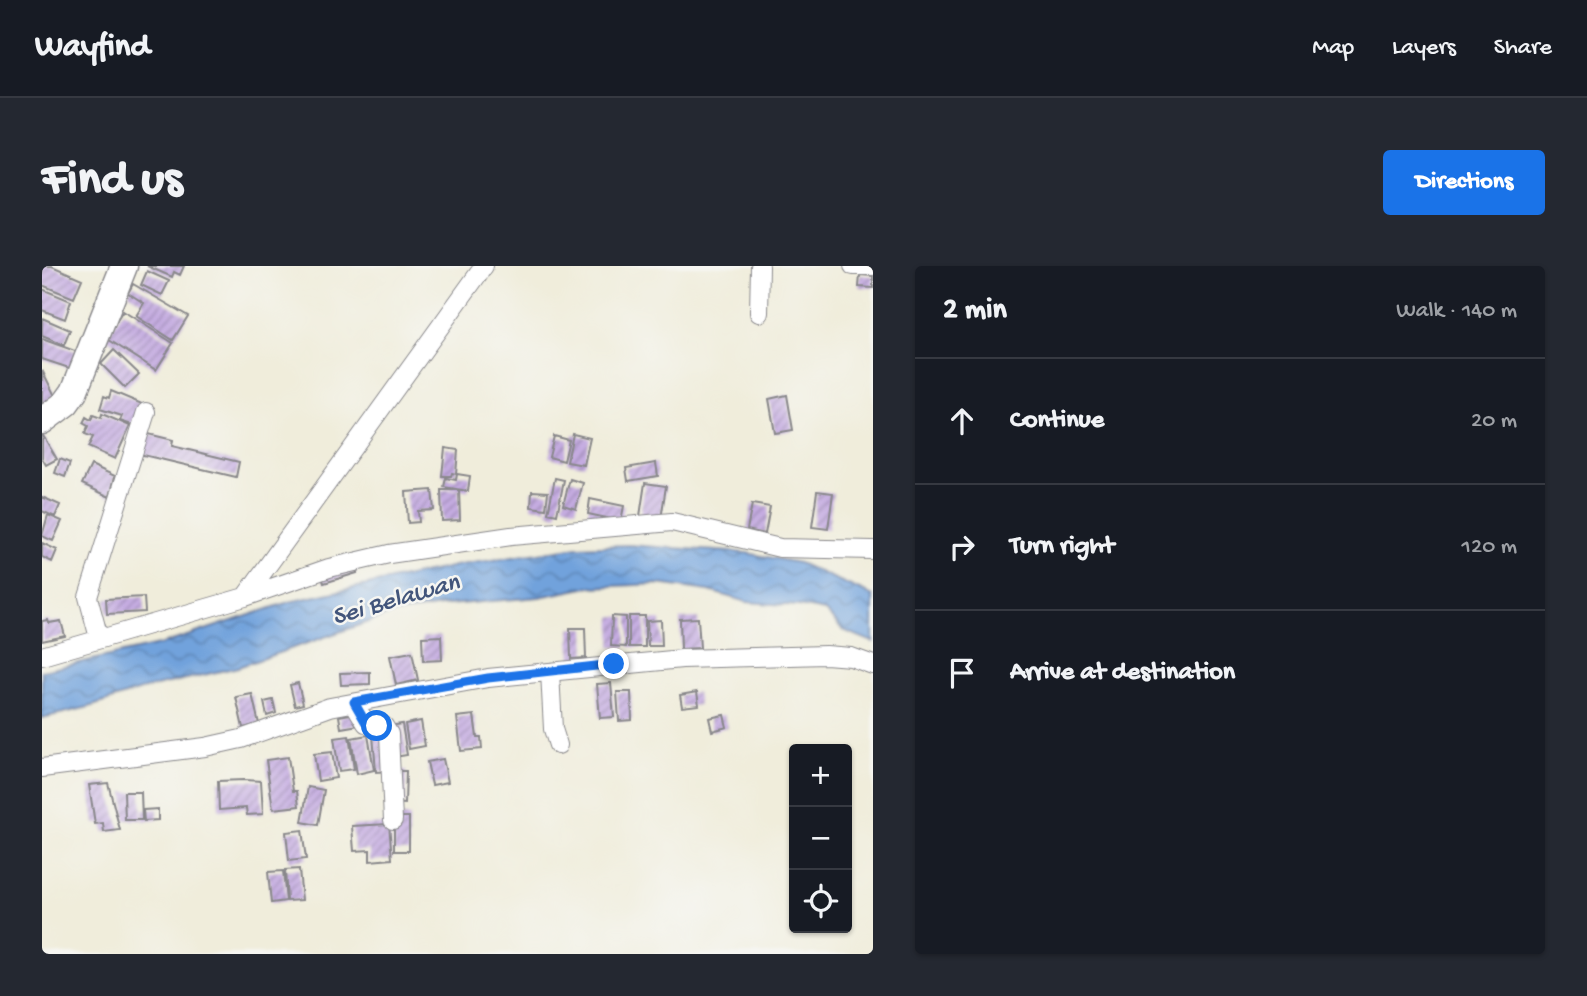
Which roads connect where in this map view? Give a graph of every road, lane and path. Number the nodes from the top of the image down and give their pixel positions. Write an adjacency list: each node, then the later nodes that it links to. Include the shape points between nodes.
1 (124, 266): 8 (main road, via 74,392)
2 (484, 266): 10 (street)
3 (760, 266): 6 (street)
4 (853, 266): 5 (street)
5 (873, 267)
6 (759, 313)
7 (146, 412): 11 (street, via 88,597)
8 (42, 421)
9 (873, 550): 10 (street, via 780,548 671,522 620,524 389,554 329,568)
10 (245, 597): 11 (street)
11 (99, 638): 12 (street)
12 (42, 656)
13 (873, 665): 14 (street, via 851,657 826,656 682,659)
14 (550, 672): 15 (street); 16 (street)
15 (354, 702): 17 (street, via 205,747); 18 (street, via 366,723 384,726 389,734)
16 (558, 745)
17 (42, 768)
18 (393, 820)

